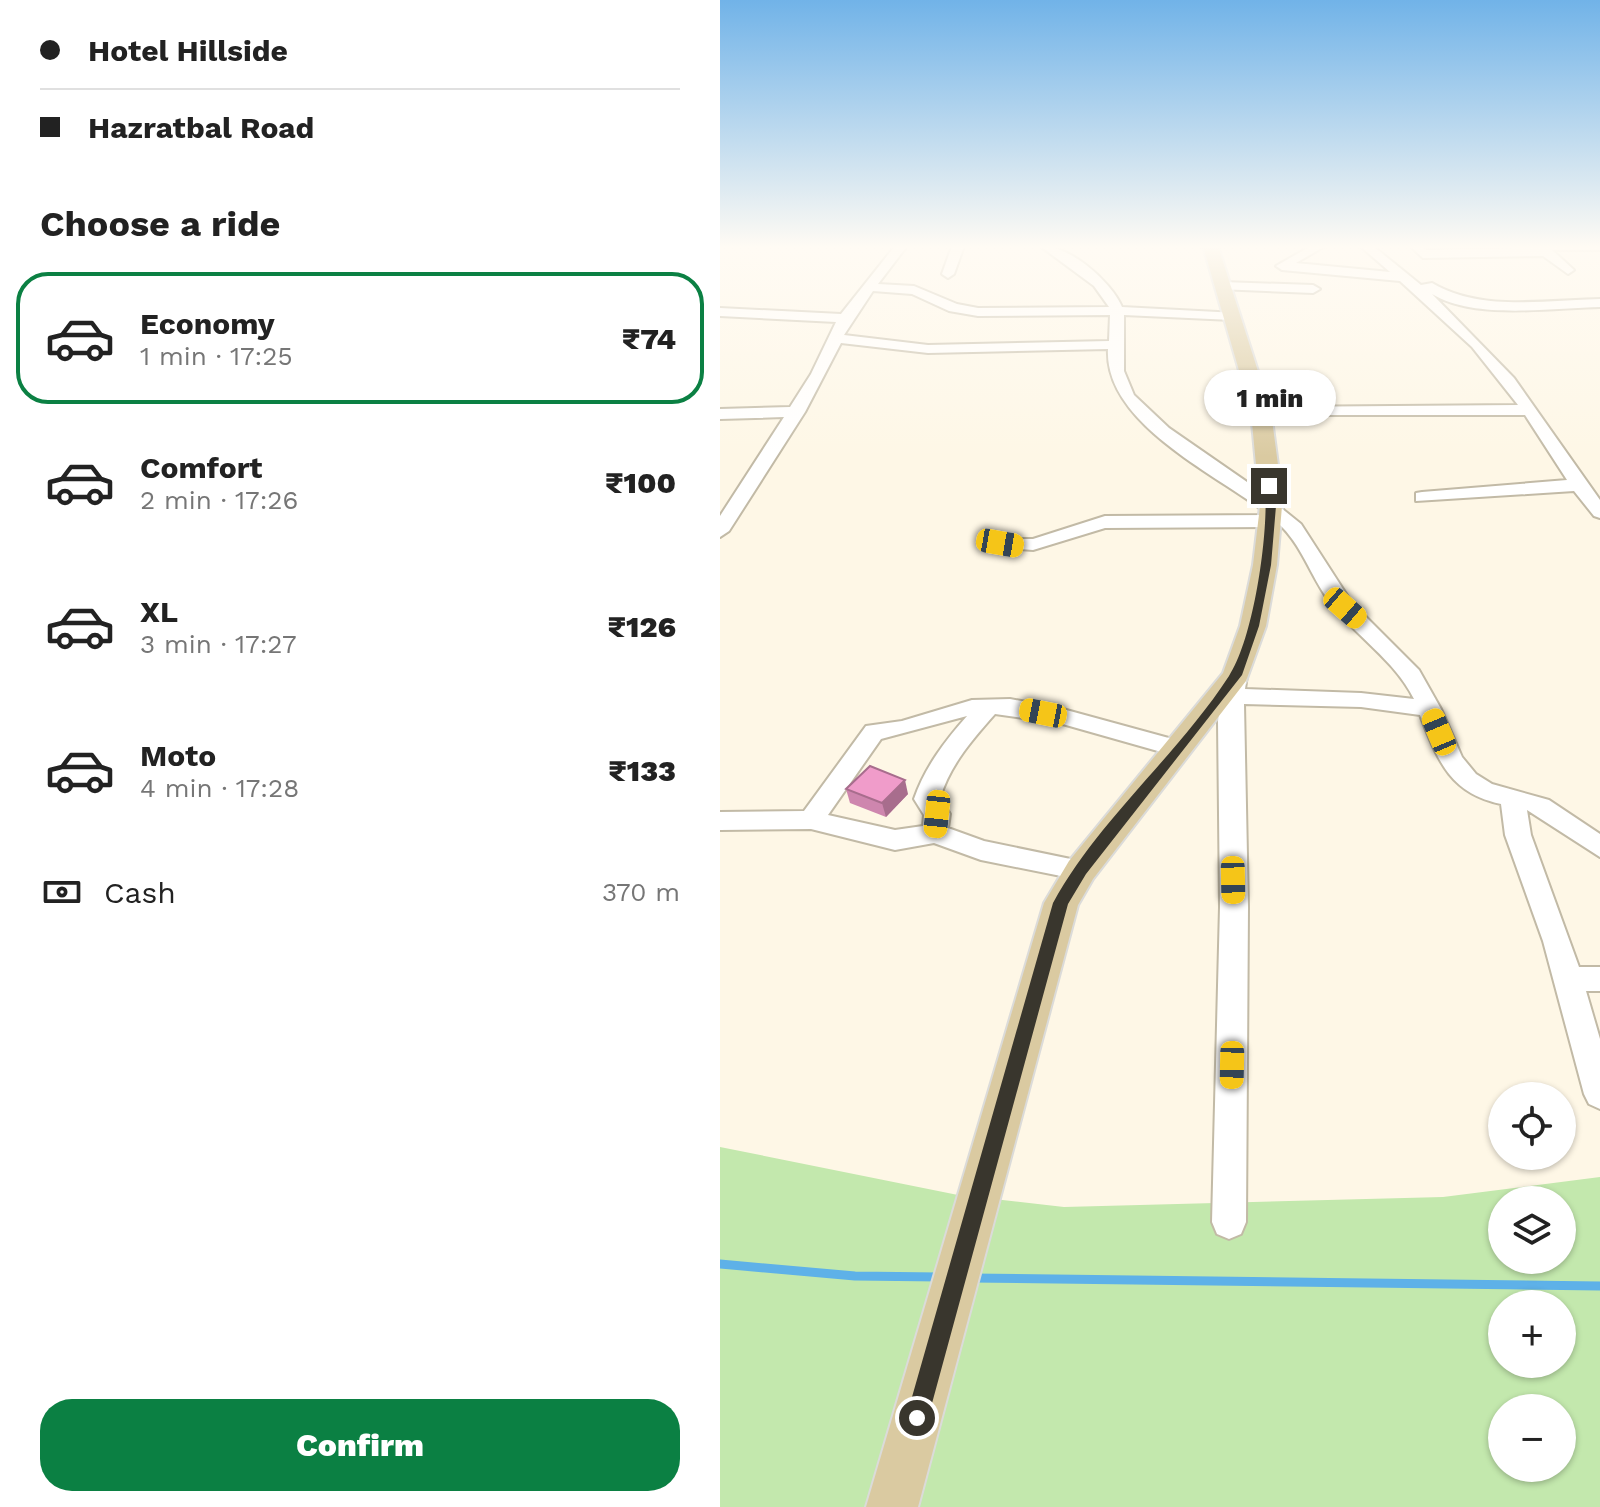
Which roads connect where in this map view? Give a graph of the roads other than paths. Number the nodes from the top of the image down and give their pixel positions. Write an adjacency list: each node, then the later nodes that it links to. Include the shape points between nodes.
1 (810, 316): 5 (street)
2 (1117, 316): 7 (street)
3 (1232, 316): 10 (main road)
4 (1446, 316): 8 (street, via 1481,350)
5 (845, 318): 6 (street)
6 (836, 338): 7 (street, via 928,349); 9 (street)
7 (1113, 345): 15 (street, via 1121,387 1129,399)
8 (1528, 410): 10 (street); 12 (street)
9 (797, 412): 11 (street); 16 (street)
10 (1261, 412): 15 (main road)
11 (720, 414)
12 (1577, 485): 13 (street); 14 (street)
13 (1422, 497)
14 (1600, 512)
15 (1271, 514): 17 (street, via 1105,522 1082,525 1035,547); 18 (main road, via 1253,626); 20 (street, via 1304,538 1345,608 1387,645)
16 (720, 531)
17 (1000, 543)
18 (1234, 686): 20 (street); 21 (main road); 31 (street)
19 (989, 706): 21 (street, via 1043,713); 23 (street, via 961,708 891,732 874,732); 25 (street, via 963,735 930,788 927,799 937,814)
20 (1430, 709): 22 (street, via 1449,754 1469,783)
21 (1179, 749): 27 (main road)
22 (1512, 796): 26 (street, via 1540,806); 28 (street, via 1518,835)
23 (811, 820): 24 (street); 25 (street, via 895,840)
24 (720, 821)
25 (935, 833): 27 (street, via 981,850)
26 (1600, 847)
27 (1081, 870): 32 (main road, via 1061,903)
28 (1568, 979): 29 (street); 30 (street)
29 (1600, 979)
30 (1600, 1094)
31 (1229, 1222)
32 (892, 1507)

